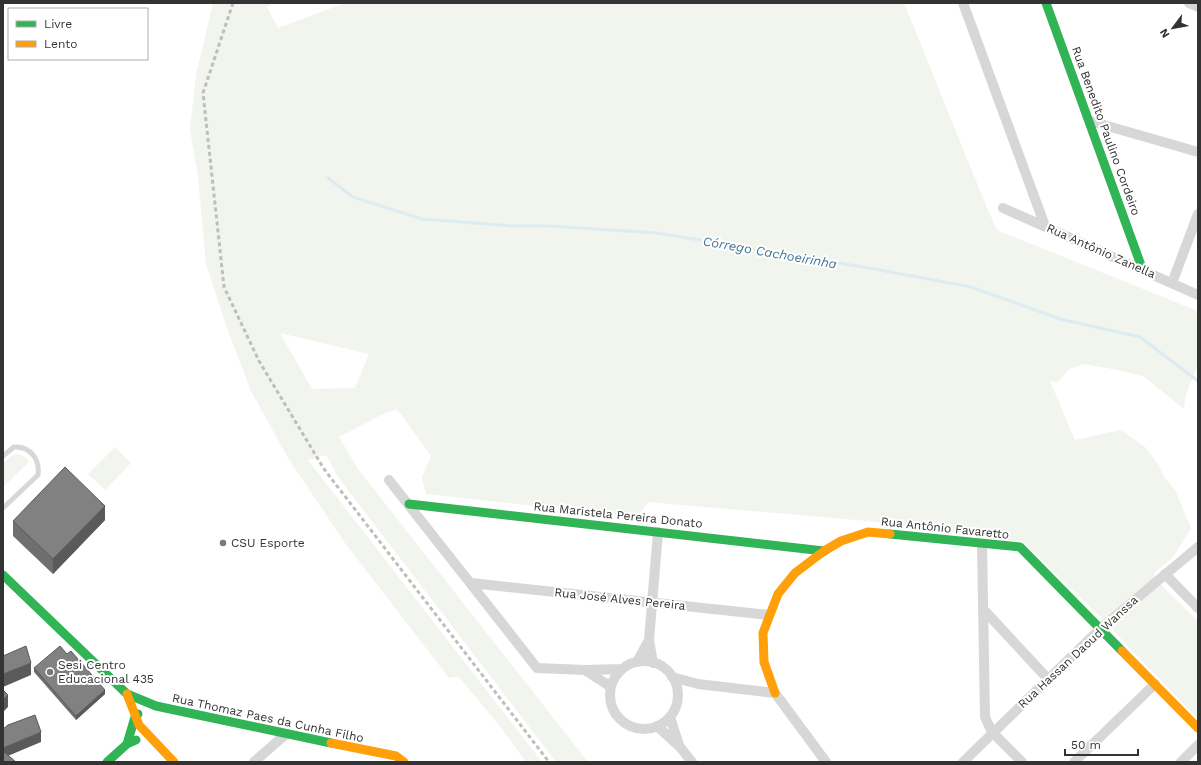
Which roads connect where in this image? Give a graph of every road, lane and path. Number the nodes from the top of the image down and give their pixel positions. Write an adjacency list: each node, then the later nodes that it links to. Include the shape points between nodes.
1 (963, 3): 9 (street)
2 (1046, 3): 5 (street, Rua Benedito Paulino Cordeiro)
3 (1189, 3): 4 (street)
4 (1198, 7)
5 (1090, 121): 6 (street); 10 (street, Rua Benedito Paulino Cordeiro)
6 (1198, 152)
7 (1003, 208): 9 (street, Rua Antônio Zanella)
8 (1198, 214): 11 (street)
9 (1045, 226): 10 (street, Rua Antônio Zanella)
10 (1142, 268): 11 (street, Rua Antônio Zanella)
11 (1172, 283): 12 (street, Rua Antônio Zanella)
12 (1198, 295)
13 (3, 456): 16 (lane, via 14,447 23,448 33,454 38,464 38,475)
14 (389, 480): 15 (street)
15 (409, 504): 17 (street, Rua Maristela Pereira Donato); 23 (street)
16 (3, 508)
17 (658, 532): 20 (street, Rua Maristela Pereira Donato); 24 (street)
18 (982, 544): 20 (street, Rua Antônio Favaretto, via 868,532 841,541); 26 (street); 28 (street, Rua Antônio Favaretto, via 1020,548)
19 (1198, 547): 21 (street, Rua Hassan Daoud Wanssa)
20 (824, 551): 27 (street, via 795,573 778,594)
21 (1166, 574): 25 (street); 28 (street, Rua Hassan Daoud Wanssa)
22 (3, 575): 40 (street, Rua Thomaz Paes da Cunha Filho)
23 (471, 583): 24 (street, Rua José Alves Pereira); 33 (street, via 537,668)
24 (653, 603): 27 (street, Rua José Alves Pereira); 29 (street)
25 (1198, 608)
26 (983, 609): 35 (street); 47 (street, via 985,717)
27 (769, 615): 39 (street, via 763,633 764,662)
28 (1100, 629): 35 (street, Rua Hassan Daoud Wanssa); 37 (street)
29 (649, 640): 30 (street); 31 (street)
30 (637, 662): 31 (street); 32 (street)
31 (653, 663): 34 (street, via 664,668)
32 (622, 669): 33 (street); 38 (street)
33 (585, 670): 38 (street)
34 (672, 677): 36 (street); 41 (street)
35 (1048, 679): 47 (street, Rua Hassan Daoud Wanssa)
36 (698, 684): 39 (street); 41 (street)
37 (1155, 684): 46 (street); 62 (street)
38 (611, 687): 45 (street, via 611,705 622,721 639,728)
39 (775, 693): 59 (street)
40 (127, 694): 42 (street, Rua Thomaz Paes da Cunha Filho); 43 (street, Rua Thomaz Paes da Cunha Filho)
41 (677, 694): 44 (street, via 676,706)
42 (156, 706): 43 (street); 48 (street, Rua Thomaz Paes da Cunha Filho)
43 (135, 716): 49 (street, Rua Thomaz Paes da Cunha Filho); 50 (street)
44 (670, 717): 45 (street); 52 (street)
45 (657, 726): 52 (street)
46 (1198, 728)
47 (992, 732): 60 (street, Rua Hassan Daoud Wanssa); 61 (street)
48 (286, 734): 53 (street, Rua Thomaz Paes da Cunha Filho); 56 (street)
49 (148, 736): 50 (street); 55 (street, Rua Thomaz Paes da Cunha Filho)
50 (126, 744): 54 (street)
51 (1198, 745): 63 (street)
52 (680, 747): 58 (street)
53 (385, 758): 57 (street, Rua Thomaz Paes da Cunha Filho, via 398,757)
54 (107, 762)
55 (174, 762)
56 (254, 762)
57 (404, 762)
58 (692, 762)
59 (826, 762)
60 (963, 762)
61 (1022, 762)
62 (1074, 762)
63 (1181, 762)

